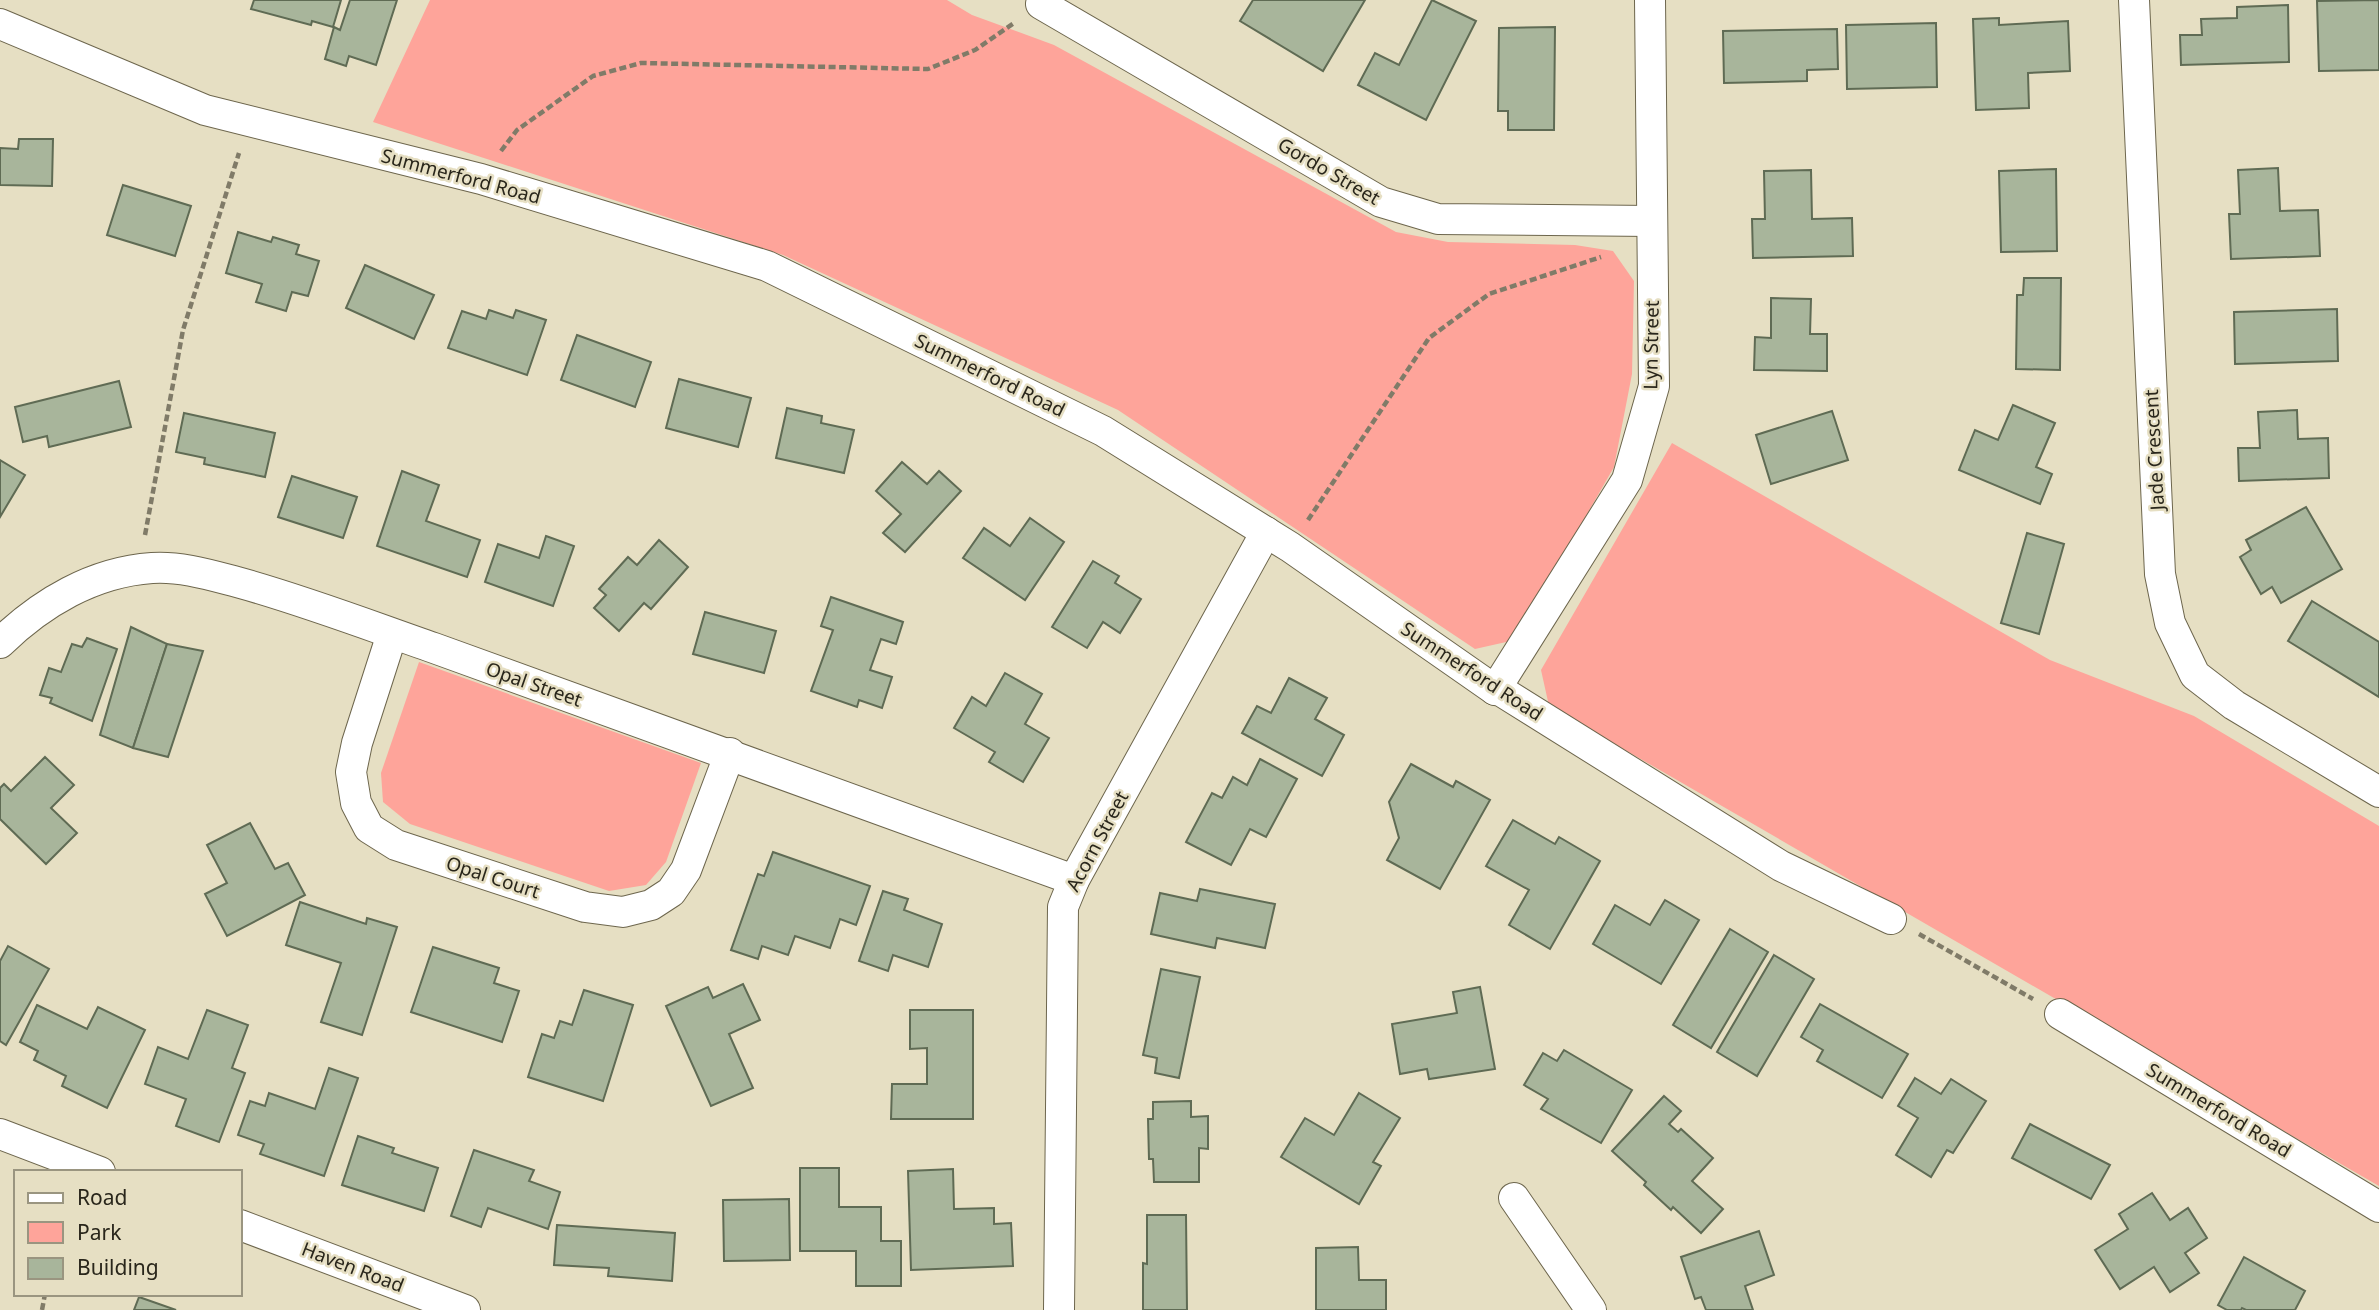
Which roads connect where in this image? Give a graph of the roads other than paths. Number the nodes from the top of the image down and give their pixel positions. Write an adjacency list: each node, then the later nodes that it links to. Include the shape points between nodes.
1 (1650, 0): 5 (street, Lyn Street)
2 (2134, 0): 11 (street, Jade Crescent, via 2160,573 2170,622 2194,675 2234,705)
3 (1042, 2): 5 (street, Gordo Street, via 1381,202 1438,219)
4 (0, 24): 6 (street, Summerford Road, via 205,110 481,179 767,266 1103,430)
5 (1652, 221): 9 (street, Lyn Street, via 1654,386 1627,480)
6 (1278, 539): 9 (street, Summerford Road); 12 (street, Acorn Street)
7 (392, 634): 8 (street, Opal Street, via 272,591 204,573 153,568 104,577 59,596); 10 (street, Opal Street); 10 (street, Opal Court, via 351,772 356,803 369,828 396,845 585,907 623,912 651,905 671,892 686,870)
8 (0, 643)
9 (1496, 690): 13 (street, Summerford Road, via 1782,866)
10 (730, 753): 12 (street, Opal Street)
11 (2379, 792)
12 (1074, 880): 21 (street, Acorn Street, via 1063,907)
13 (1891, 919)
14 (2060, 1014): 18 (street, Summerford Road)
15 (0, 1134): 16 (street)
16 (95, 1170)
17 (1514, 1198): 22 (street)
18 (2379, 1207)
19 (242, 1226): 20 (street, Haven Road)
20 (465, 1310)
21 (1059, 1310)
22 (1591, 1310)

